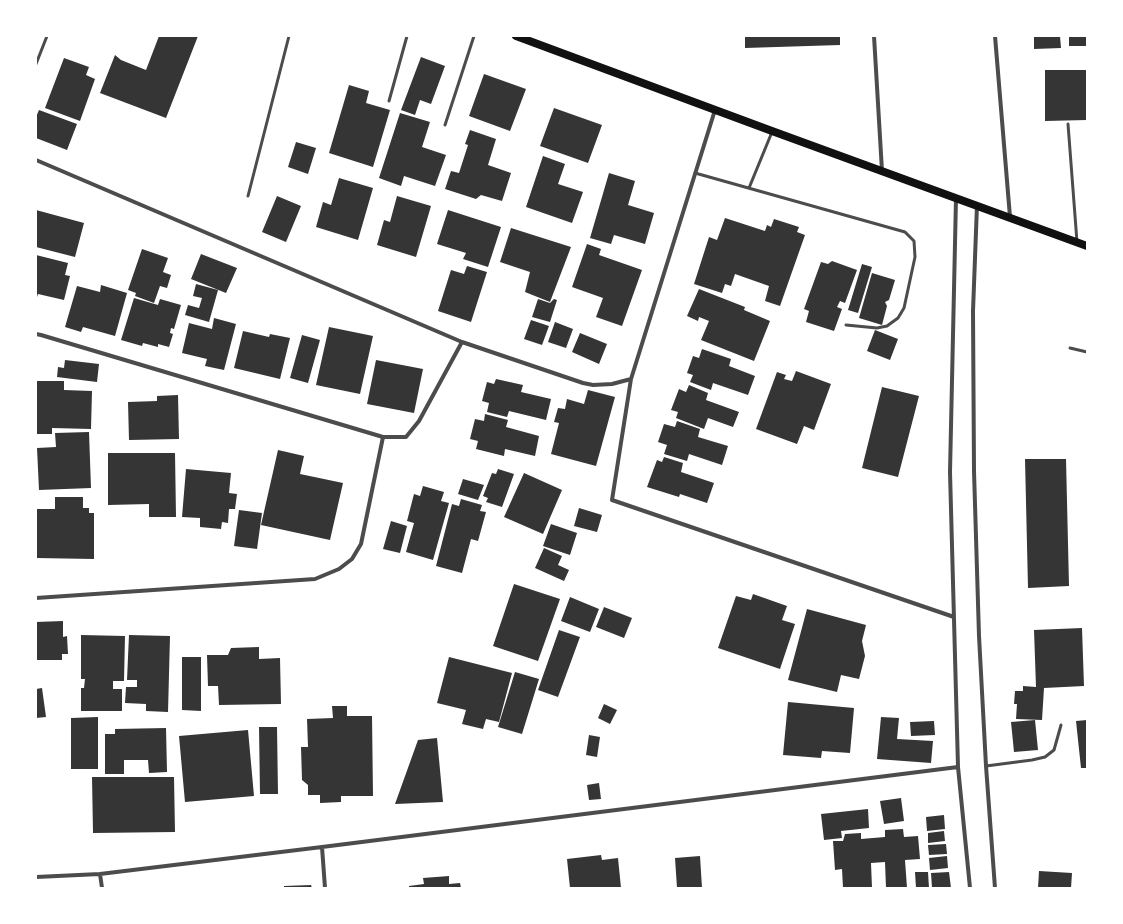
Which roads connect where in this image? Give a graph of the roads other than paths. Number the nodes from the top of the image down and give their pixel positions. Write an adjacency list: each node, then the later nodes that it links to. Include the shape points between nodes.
1 (47, 36): 8 (lane)
2 (289, 36): 18 (lane)
3 (407, 36): 9 (lane)
4 (474, 36): 12 (lane)
5 (516, 36): 10 (main road)
6 (874, 36): 15 (street)
7 (995, 36): 21 (street)
8 (36, 63)
9 (389, 101)
10 (715, 110): 13 (main road); 16 (street)
11 (1068, 124): 22 (lane)
12 (445, 125)
13 (772, 131): 15 (main road); 17 (lane)
14 (36, 160): 26 (street)
15 (882, 171): 19 (main road)
16 (695, 173): 17 (lane); 29 (street)
17 (749, 188): 24 (lane, via 905,232 914,241 915,256 904,308 898,318 887,326 877,328)
18 (248, 196)
19 (956, 198): 20 (main road); 32 (street, via 950,472)
20 (977, 205): 21 (main road); 34 (street, via 973,311 974,471)
21 (1010, 217): 22 (main road)
22 (1077, 242): 23 (main road)
23 (1087, 246)
24 (846, 325)
25 (36, 334): 30 (street)
26 (462, 342): 29 (street, via 592,385 612,384); 30 (street, via 419,421 406,437)
27 (1070, 348): 28 (lane)
28 (1087, 352)
29 (631, 379): 32 (street, via 612,500)
30 (383, 437): 31 (street, via 361,544 352,559 339,569 315,579)
31 (36, 598)
32 (954, 617): 35 (street)
33 (1061, 725): 34 (lane, via 1054,750 1045,757)
34 (986, 766): 42 (street)
35 (958, 768): 36 (street); 41 (street)
36 (322, 847): 37 (street); 40 (street)
37 (100, 874): 38 (street); 39 (street)
38 (36, 878)
39 (102, 888)
40 (325, 888)
41 (970, 888)
42 (995, 888)

